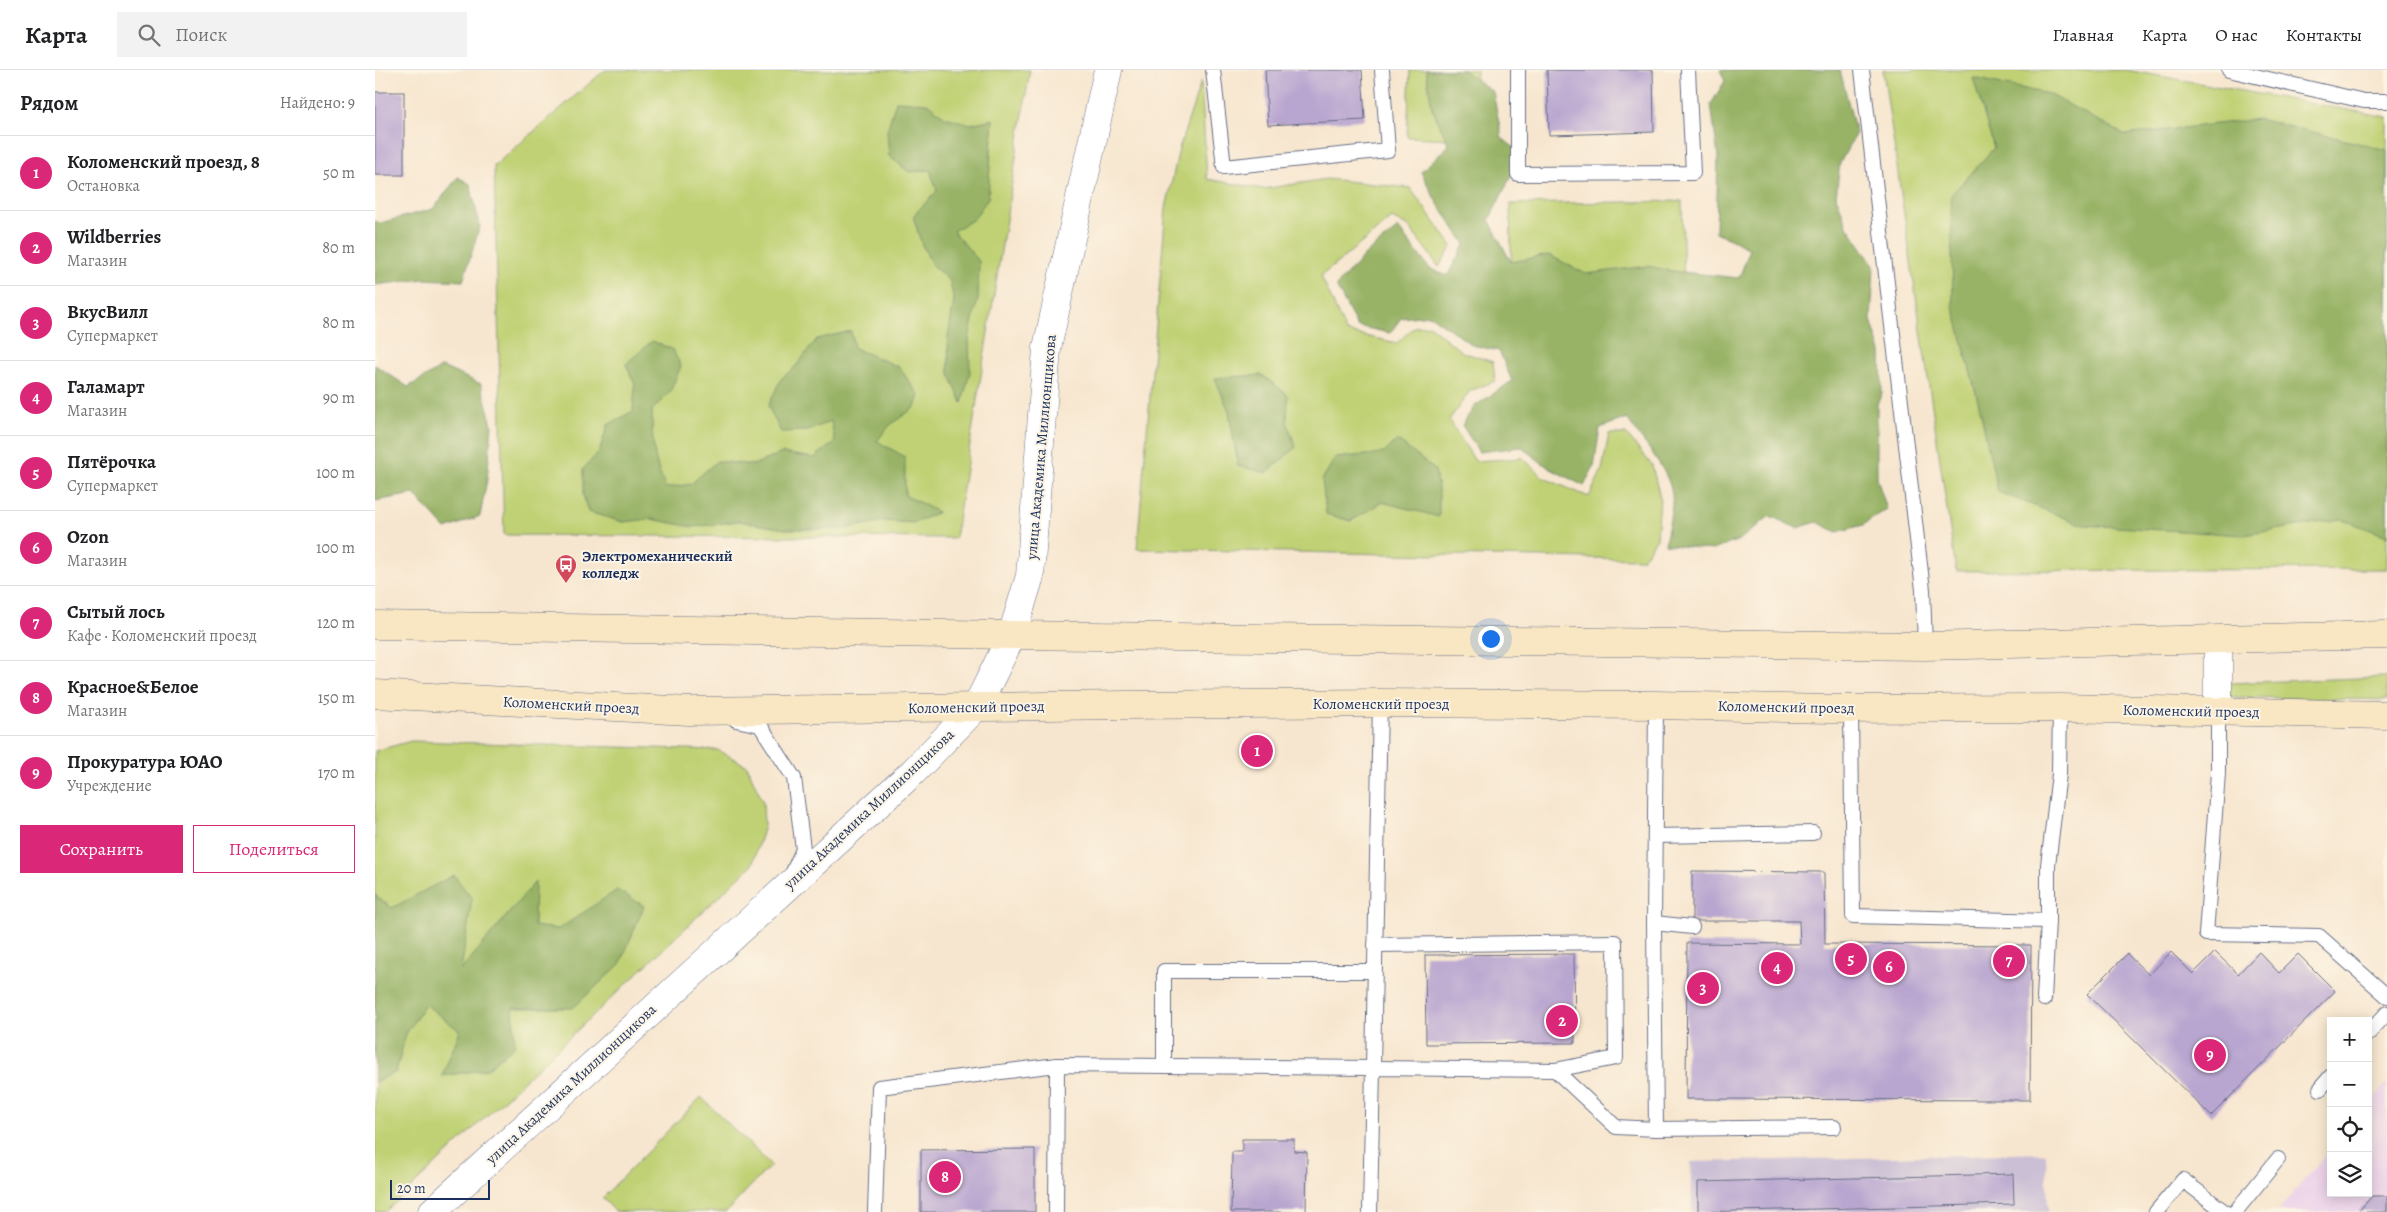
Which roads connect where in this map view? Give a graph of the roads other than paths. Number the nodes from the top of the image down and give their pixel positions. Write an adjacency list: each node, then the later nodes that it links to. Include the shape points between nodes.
1 (1108, 70): 10 (street, улица Академика Миллионщикова, via 1047,348 1030,576)
2 (1213, 70): 3 (lane, via 1224,167 1388,150)
3 (1382, 70)
4 (1518, 70): 5 (lane, via 1518,174 1693,173)
5 (1688, 70)
6 (1862, 70): 13 (lane, via 1923,590)
7 (2229, 70): 8 (lane, via 2364,101)
8 (2387, 101)
9 (375, 625): 10 (main road)
10 (1012, 635): 13 (main road); 17 (street, улица Академика Миллионщикова)
11 (2387, 635): 12 (main road)
12 (2218, 640): 13 (main road); 21 (street)
13 (1925, 646)
14 (375, 694): 20 (main road, Коломенский проезд)
15 (1380, 703): 16 (main road, Коломенский проезд); 17 (main road, Коломенский проезд); 29 (lane)
16 (1656, 705): 18 (main road, Коломенский проезд); 24 (lane)
17 (977, 706): 20 (main road, Коломенский проезд); 25 (street, улица Академика Миллионщикова, via 913,772)
18 (1851, 708): 19 (main road, Коломенский проезд); 26 (lane, via 1853,916)
19 (2060, 708): 21 (main road, Коломенский проезд); 26 (lane, via 2059,774 2048,865)
20 (689, 711): 25 (lane, via 760,725 794,778 803,849)
21 (2218, 712): 22 (main road, Коломенский проезд); 31 (lane, via 2218,773 2207,934 2319,936)
22 (2387, 716)
23 (1813, 833): 24 (lane)
24 (1656, 836): 27 (lane)
25 (786, 886): 44 (street, улица Академика Миллионщикова)
26 (2048, 921): 32 (lane)
27 (1654, 923): 28 (lane); 42 (lane)
28 (1692, 927)
29 (1375, 945): 30 (lane); 38 (lane, via 1615,942 1616,1058)
30 (1375, 971): 36 (lane, via 1163,971); 37 (lane)
31 (2387, 996)
32 (2044, 999)
33 (2387, 1013): 34 (lane)
34 (2372, 1030)
35 (1057, 1065): 36 (lane); 45 (lane, via 879,1087); 46 (lane)
36 (1164, 1066): 37 (lane)
37 (1373, 1068): 38 (lane); 47 (lane)
38 (1555, 1070): 42 (lane, via 1616,1127)
39 (2327, 1080): 40 (lane)
40 (2319, 1089)
41 (1834, 1127): 42 (lane)
42 (1656, 1129)
43 (2278, 1159): 50 (lane)
44 (432, 1212)
45 (875, 1212)
46 (1056, 1212)
47 (1369, 1212)
48 (2156, 1212): 49 (lane, via 2183,1180)
49 (2225, 1212)
50 (2235, 1212)

